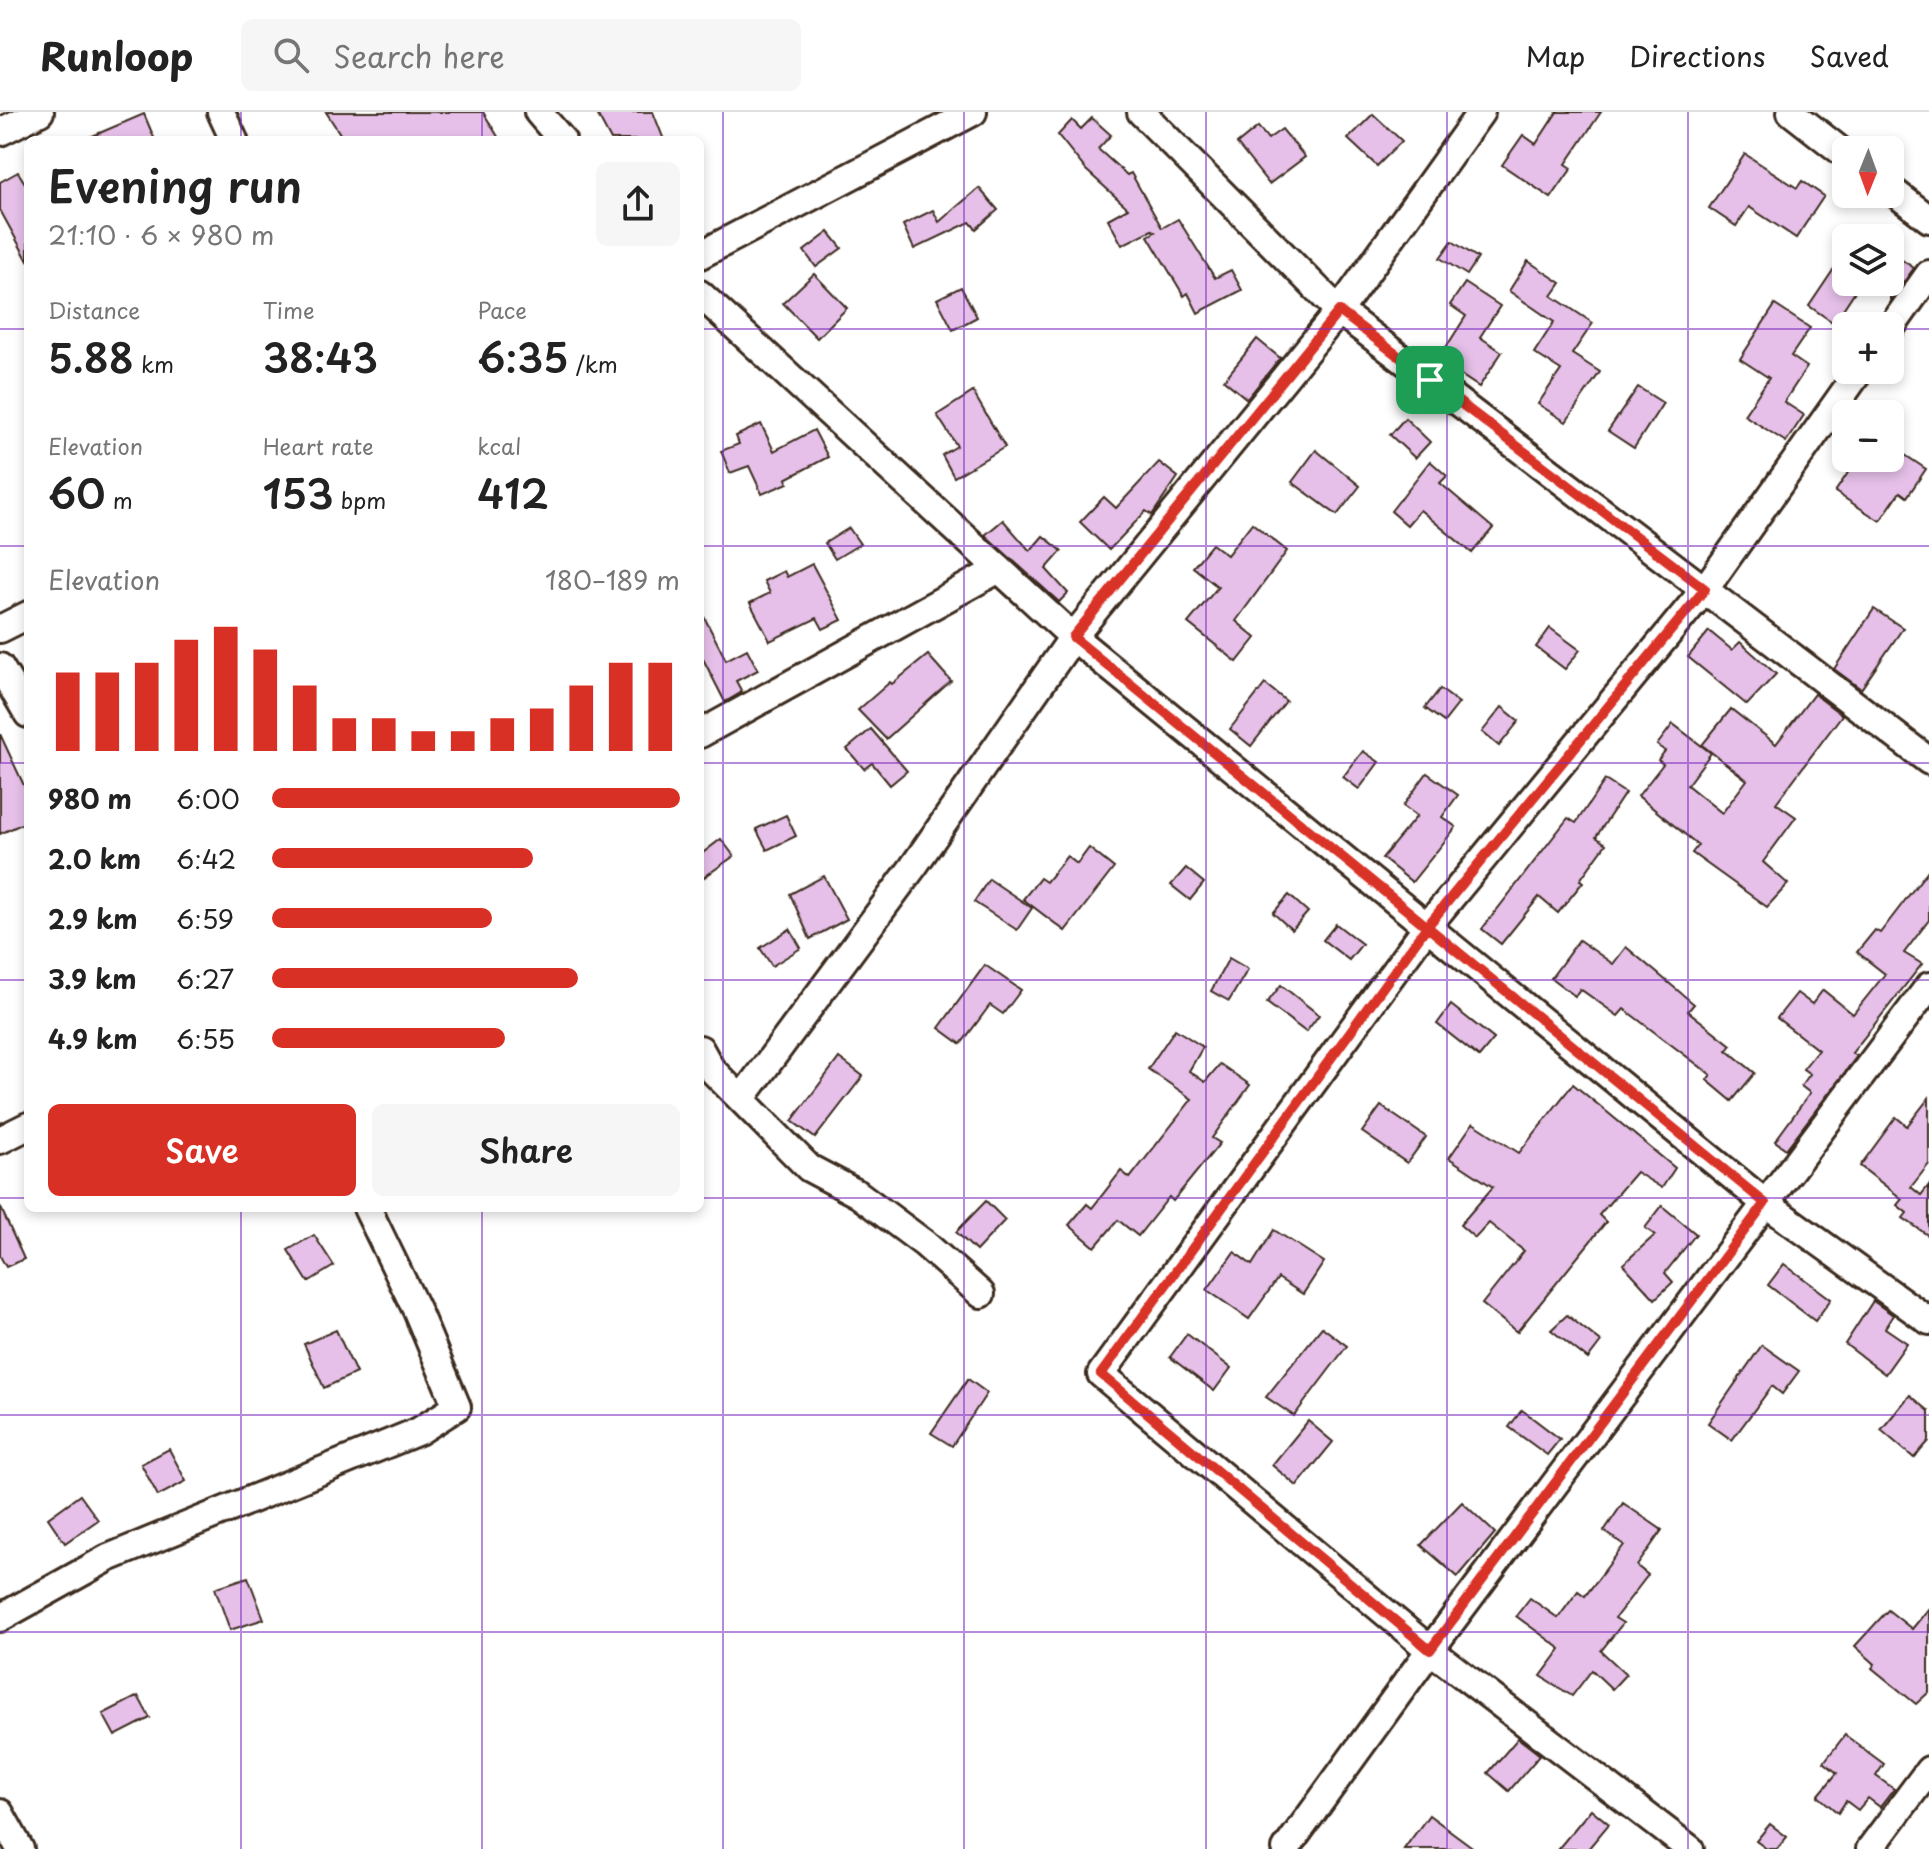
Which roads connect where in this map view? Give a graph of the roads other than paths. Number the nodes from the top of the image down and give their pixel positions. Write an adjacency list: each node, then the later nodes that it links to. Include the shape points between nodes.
1 (40, 112): 8 (street)
2 (221, 112): 9 (street)
3 (538, 112): 10 (street)
4 (973, 112): 14 (street)
5 (1141, 112): 17 (street)
6 (1481, 112): 17 (street)
7 (1791, 112): 11 (street)
8 (0, 132)
9 (232, 136)
10 (559, 136)
11 (1832, 144)
12 (1904, 200): 13 (street)
13 (1929, 219)
14 (704, 253)
15 (1929, 274): 18 (street)
16 (704, 298): 20 (street)
17 (1339, 311): 21 (street); 24 (street)
18 (1902, 312)
19 (1850, 384): 21 (street)
20 (999, 569): 24 (street); 27 (street)
21 (1705, 589): 28 (street); 29 (street)
22 (24, 617): 23 (street)
23 (0, 629)
24 (1073, 637): 29 (street); 32 (street, via 913,867)
25 (0, 667): 26 (street)
26 (24, 707)
27 (704, 732)
28 (1929, 761)
29 (1425, 929): 35 (street); 40 (street, via 1101,1374)
30 (1929, 986): 35 (street)
31 (704, 1056): 32 (street)
32 (742, 1098): 37 (street, via 809,1168 858,1194)
33 (24, 1128): 34 (street)
34 (0, 1140)
35 (1765, 1203): 38 (street); 40 (street)
36 (369, 1212): 39 (street, via 457,1407 419,1431 108,1558)
37 (981, 1294)
38 (1929, 1321)
39 (0, 1618)
40 (1430, 1650): 44 (street); 45 (street)
41 (1929, 1770): 46 (street)
42 (0, 1813): 43 (street)
43 (20, 1849)
44 (1286, 1849)
45 (1690, 1849)
46 (1870, 1849)

